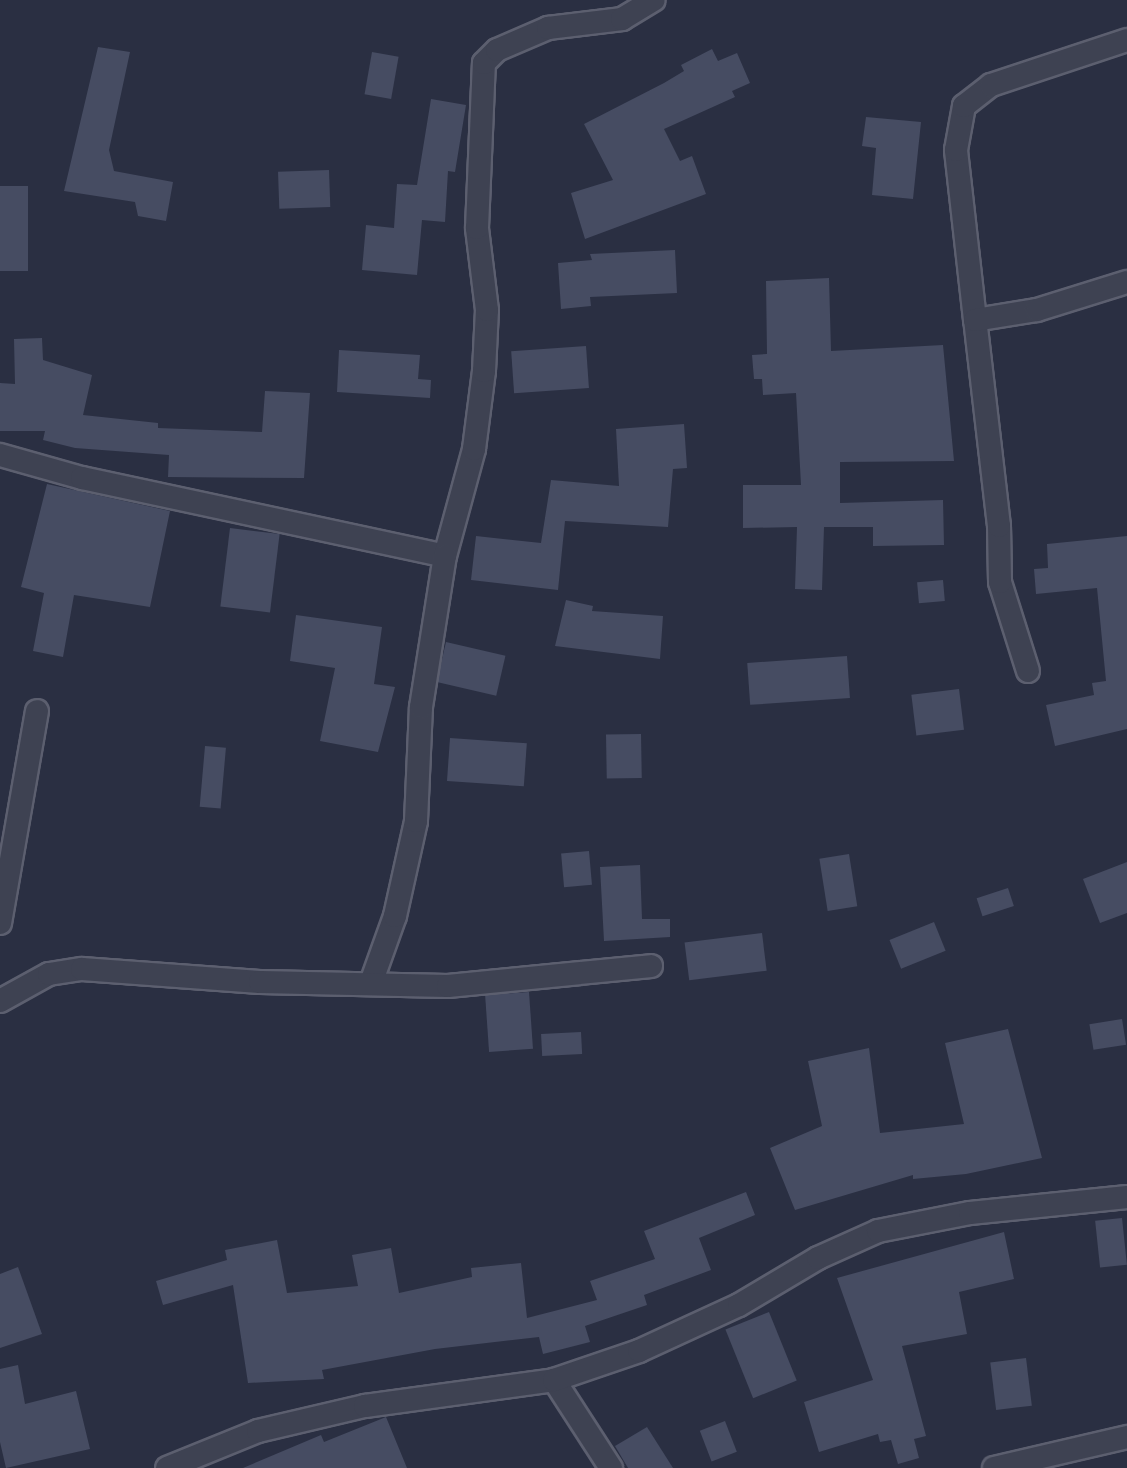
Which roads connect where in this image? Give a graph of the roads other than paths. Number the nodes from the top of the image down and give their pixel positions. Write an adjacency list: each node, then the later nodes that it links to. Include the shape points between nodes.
1 (654, 0): 6 (street, via 622,19 548,28 497,50 483,63 477,228 487,310 484,371 474,449)
2 (1127, 40): 4 (street, via 991,85 964,106 956,150)
3 (1127, 282): 4 (street, via 1037,310)
4 (975, 320): 7 (street, via 996,494 999,582)
5 (0, 455): 6 (street, via 82,478)
6 (445, 556): 11 (street, via 422,707 416,821 395,916)
7 (1028, 671)
8 (38, 711): 9 (street)
9 (0, 923)
10 (651, 966): 11 (street, via 448,986)
11 (370, 983): 12 (street, via 82,969 49,974)
12 (0, 1001)
13 (1127, 1197): 14 (street, via 970,1213 878,1232 818,1258 739,1305 639,1351)
14 (554, 1380): 16 (street, via 354,1409 258,1431); 17 (street)
15 (1127, 1437): 18 (street)
16 (167, 1468)
17 (611, 1468)
18 (994, 1468)

